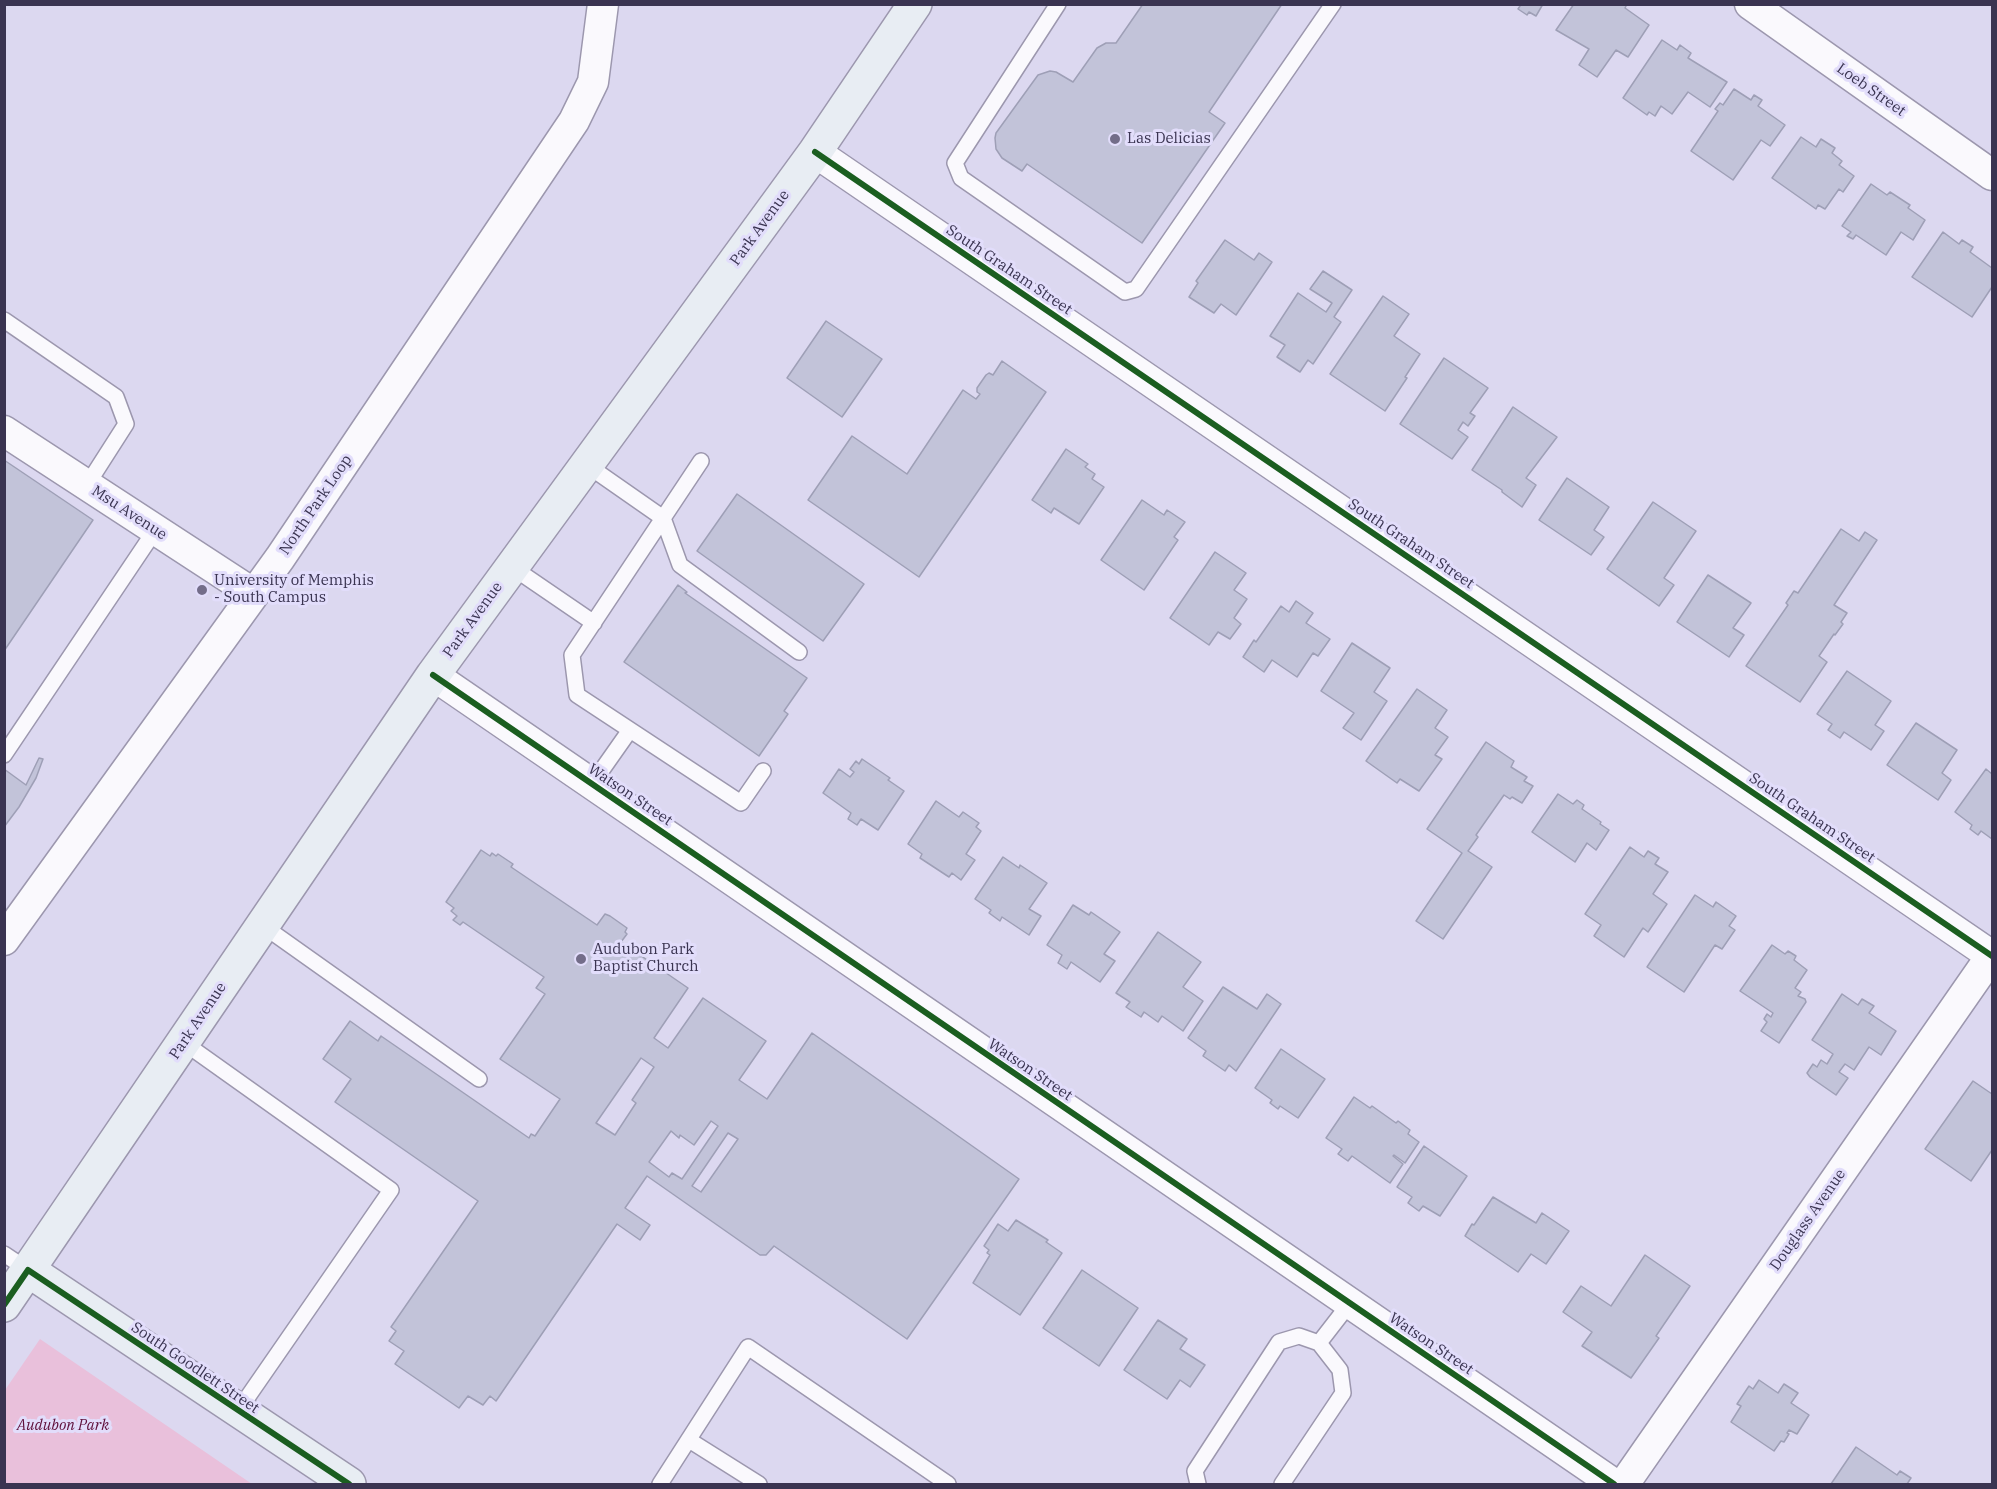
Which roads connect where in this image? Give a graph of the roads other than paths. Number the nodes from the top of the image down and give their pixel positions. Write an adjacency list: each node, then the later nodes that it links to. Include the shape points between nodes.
1 (603, 4): 16 (street, North Park Loop, via 593,82 574,121)
2 (915, 4): 6 (main road, Park Avenue)
3 (1058, 4): 4 (lane, via 955,163 961,178 1125,292 1136,289)
4 (1333, 4)
5 (1750, 4): 7 (street, Loeb Street)
6 (815, 152): 11 (main road, Park Avenue); 26 (street, South Graham Street)
7 (1992, 175)
8 (4, 320): 12 (lane, via 116,397 126,424)
9 (4, 431): 12 (street, Msu Avenue)
10 (701, 461): 13 (lane)
11 (587, 465): 13 (lane); 15 (main road, Park Avenue)
12 (87, 485): 14 (street, Msu Avenue)
13 (663, 518): 17 (lane); 18 (lane, via 680,565)
14 (156, 529): 16 (street, Msu Avenue); 21 (lane)
15 (512, 567): 17 (lane); 19 (main road, Park Avenue)
16 (255, 594): 25 (street, North Park Loop)
17 (594, 623): 20 (lane, via 572,655 577,694)
18 (799, 652)
19 (433, 675): 23 (street, Watson Street); 24 (main road, Park Avenue)
20 (630, 730): 22 (lane, via 741,803); 23 (lane)
21 (4, 755)
22 (763, 771)
23 (592, 784): 30 (street, Watson Street)
24 (262, 926): 27 (main road, Park Avenue); 28 (lane)
25 (4, 940)
26 (1992, 956): 43 (street, Douglass Avenue)
27 (183, 1042): 29 (main road, Park Avenue); 33 (lane, via 391,1190)
28 (479, 1079)
29 (16, 1262): 31 (main road, Park Avenue); 33 (main road, South Goodlett Street)
30 (1350, 1303): 32 (lane); 42 (street, Watson Street)
31 (4, 1305)
32 (1319, 1343): 40 (lane, via 1299,1336 1279,1342 1195,1471); 41 (lane, via 1341,1370 1343,1393)
33 (238, 1411): 36 (main road, South Goodlett Street)
34 (689, 1440): 35 (lane, via 748,1347); 37 (lane); 38 (lane)
35 (927, 1479): 39 (lane)
36 (349, 1485)
37 (660, 1485)
38 (759, 1485)
39 (948, 1485)
40 (1198, 1485)
41 (1282, 1485)
42 (1614, 1485)
43 (1624, 1485)

